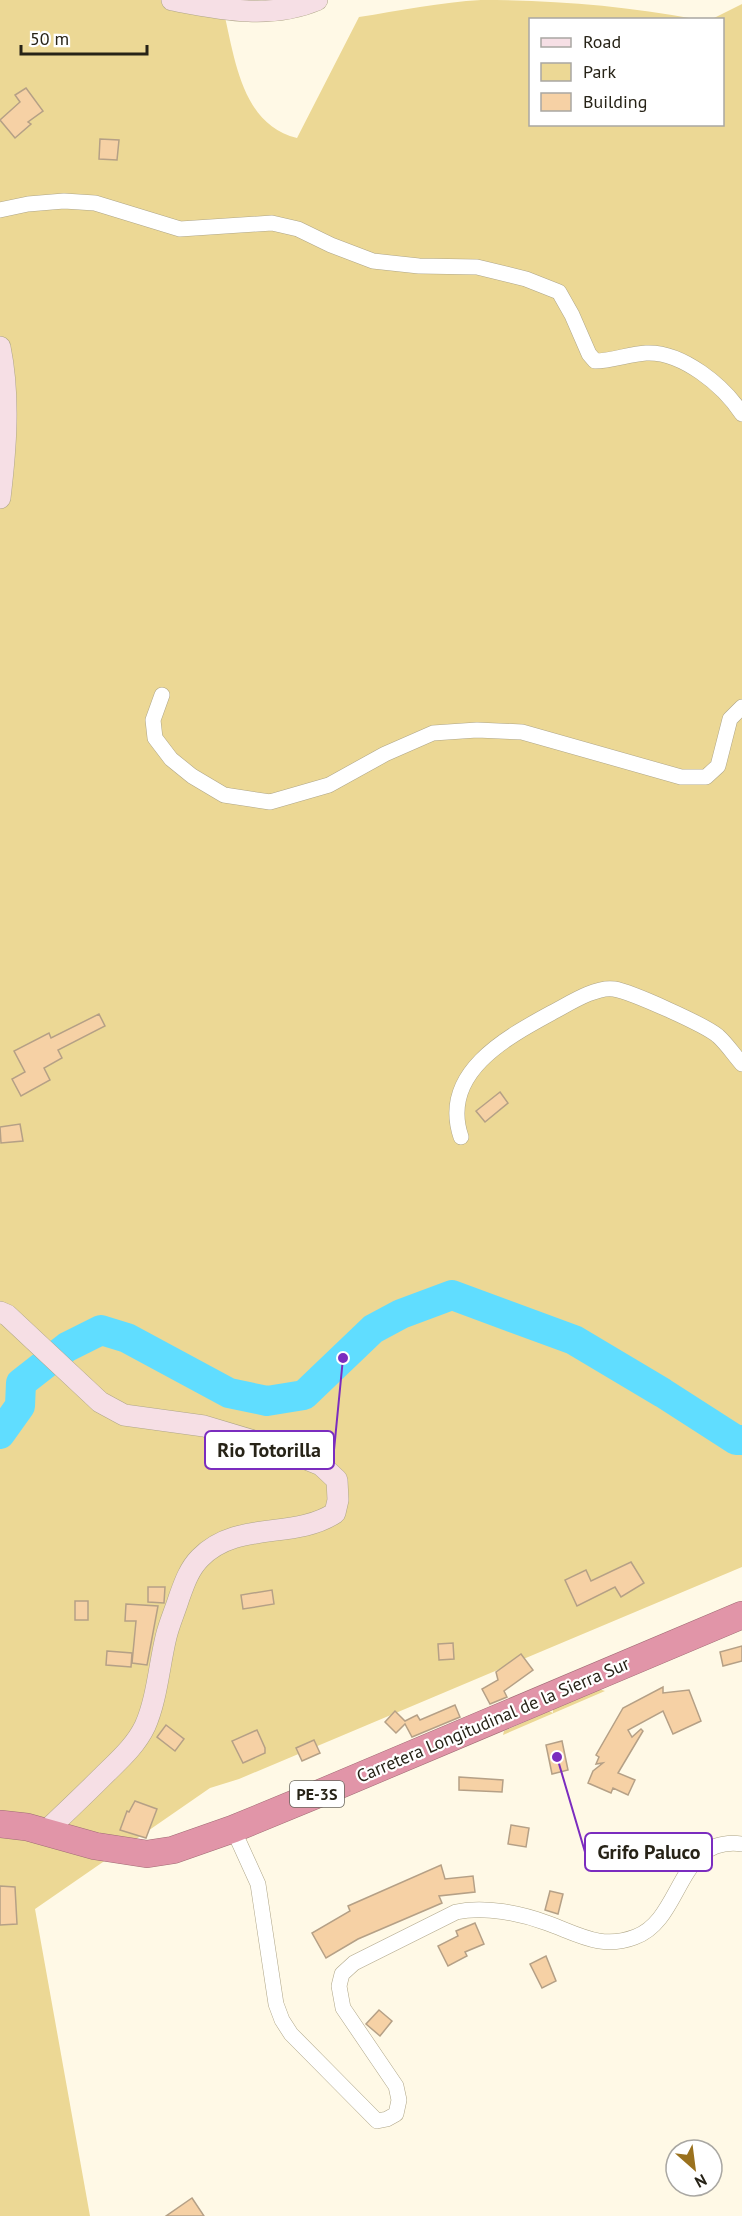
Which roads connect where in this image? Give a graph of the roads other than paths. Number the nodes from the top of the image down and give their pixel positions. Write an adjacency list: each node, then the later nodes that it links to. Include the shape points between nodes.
1 (172, 0): 2 (street, via 236,12 302,7)
2 (317, 0)
3 (0, 210): 5 (street, via 64,201 95,203 180,229 272,223 298,229 374,261 477,267 526,279 559,292 595,361 664,354 697,369)
4 (0, 347): 6 (street, via 6,406)
5 (742, 414)
6 (0, 498)
7 (162, 695): 8 (street, via 153,720 155,738 171,759 224,795 270,802 328,784 433,733 477,730 522,732 681,777 705,777 718,766 730,719)
8 (742, 707)
9 (742, 1064): 10 (street, via 717,1035 672,1012 613,988 591,992 517,1032 482,1058 462,1088 456,1106)
10 (461, 1137)
11 (3, 1314): 15 (street, via 100,1402 124,1415 204,1426 305,1457 337,1480 339,1500 335,1513 322,1521 301,1528 239,1535 198,1559 186,1579 167,1634 144,1728 128,1752)
12 (742, 1615): 14 (highway, Carretera Longitudinal de la Sierra Sur / PE-3S)
13 (0, 1824): 15 (highway, Carretera Longitudinal de la Sierra Sur / PE-3S)
14 (232, 1829): 15 (highway, Carretera Longitudinal de la Sierra Sur / PE-3S, via 173,1850 147,1854 95,1846); 16 (street, via 258,1884 276,2004 282,2020 291,2034 377,2121 396,2114 399,2093 343,2008 339,1986 342,1974 354,1963 456,1912 474,1908 544,1922 602,1943 633,1938 648,1932 668,1908 684,1875 700,1856 723,1844)
15 (45, 1832)
16 (742, 1844)

